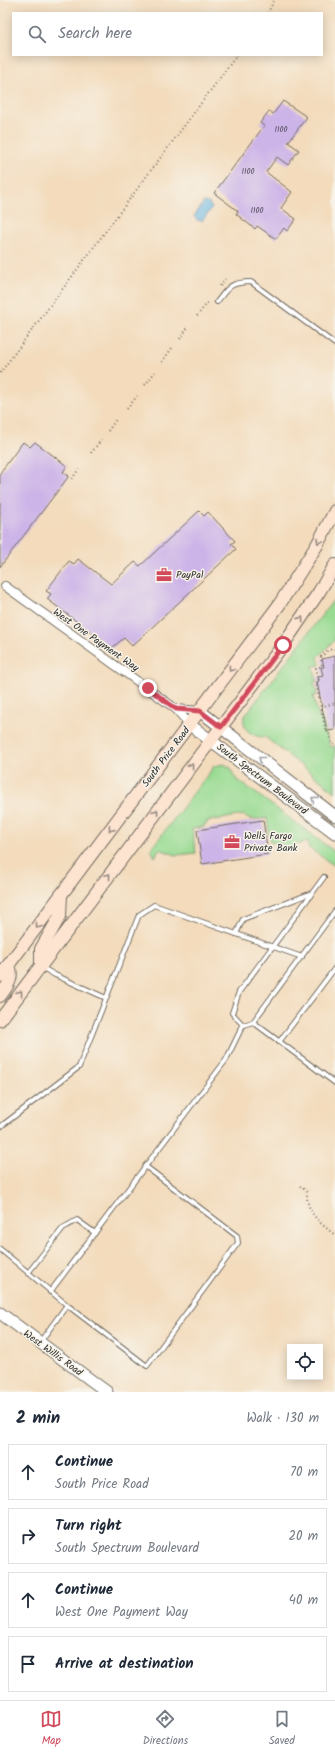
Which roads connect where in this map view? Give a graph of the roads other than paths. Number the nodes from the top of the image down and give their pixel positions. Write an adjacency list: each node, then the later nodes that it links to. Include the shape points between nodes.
1 (217, 302): 2 (lane, via 228,288 237,282 251,282)
2 (335, 344)
3 (335, 512): 7 (main road, South Price Road, one-way to 7, via 279,605)
4 (335, 565): 9 (main road, one-way to 4, via 305,614)
5 (5, 586): 6 (street, West One Payment Way)
6 (176, 709): 7 (street); 8 (street, West One Payment Way)
7 (200, 711): 8 (main road, South Price Road); 9 (street, South Spectrum Boulevard)
8 (190, 725): 10 (street, South Spectrum Boulevard); 15 (main road, South Price Road, one-way to 15)
9 (221, 727): 10 (main road); 11 (street, South Spectrum Boulevard, one-way to 9)
10 (211, 740): 12 (street, South Spectrum Boulevard); 21 (main road, one-way to 10)
11 (335, 816)
12 (335, 833)
13 (324, 877): 14 (lane)
14 (312, 893): 17 (lane, via 243,918); 18 (lane)
15 (61, 895): 20 (main road, South Price Road, one-way to 20); 21 (main road, via 60,916 41,949)
16 (335, 911): 19 (lane)
17 (236, 934): 18 (lane); 25 (lane, via 154,905 139,915)
18 (272, 947): 19 (lane); 28 (lane, via 239,992 232,1013)
19 (302, 957): 27 (lane)
20 (9, 965): 23 (main road, South Price Road); 24 (main road, via 12,975 10,982)
21 (41, 966): 25 (lane, via 54,975); 26 (main road, one-way to 21)
22 (335, 968): 29 (lane)
23 (0, 976)
24 (0, 996)
25 (106, 998): 31 (lane, via 79,1067)
26 (0, 1020)
27 (253, 1022): 28 (lane); 29 (lane)
28 (243, 1025): 32 (lane, via 226,1060)
29 (279, 1042): 30 (lane)
30 (335, 1083)
31 (1, 1124)
32 (145, 1166): 33 (lane); 37 (lane, via 237,1236 238,1243 147,1366)
33 (95, 1233): 35 (lane, via 77,1220 63,1228); 36 (lane)
34 (0, 1249): 35 (lane)
35 (28, 1273): 36 (lane)
36 (50, 1292): 37 (lane)
37 (67, 1305): 39 (lane)
38 (0, 1314): 39 (street, West Willis Road)
39 (40, 1343): 40 (street, West Willis Road)
40 (107, 1392)

